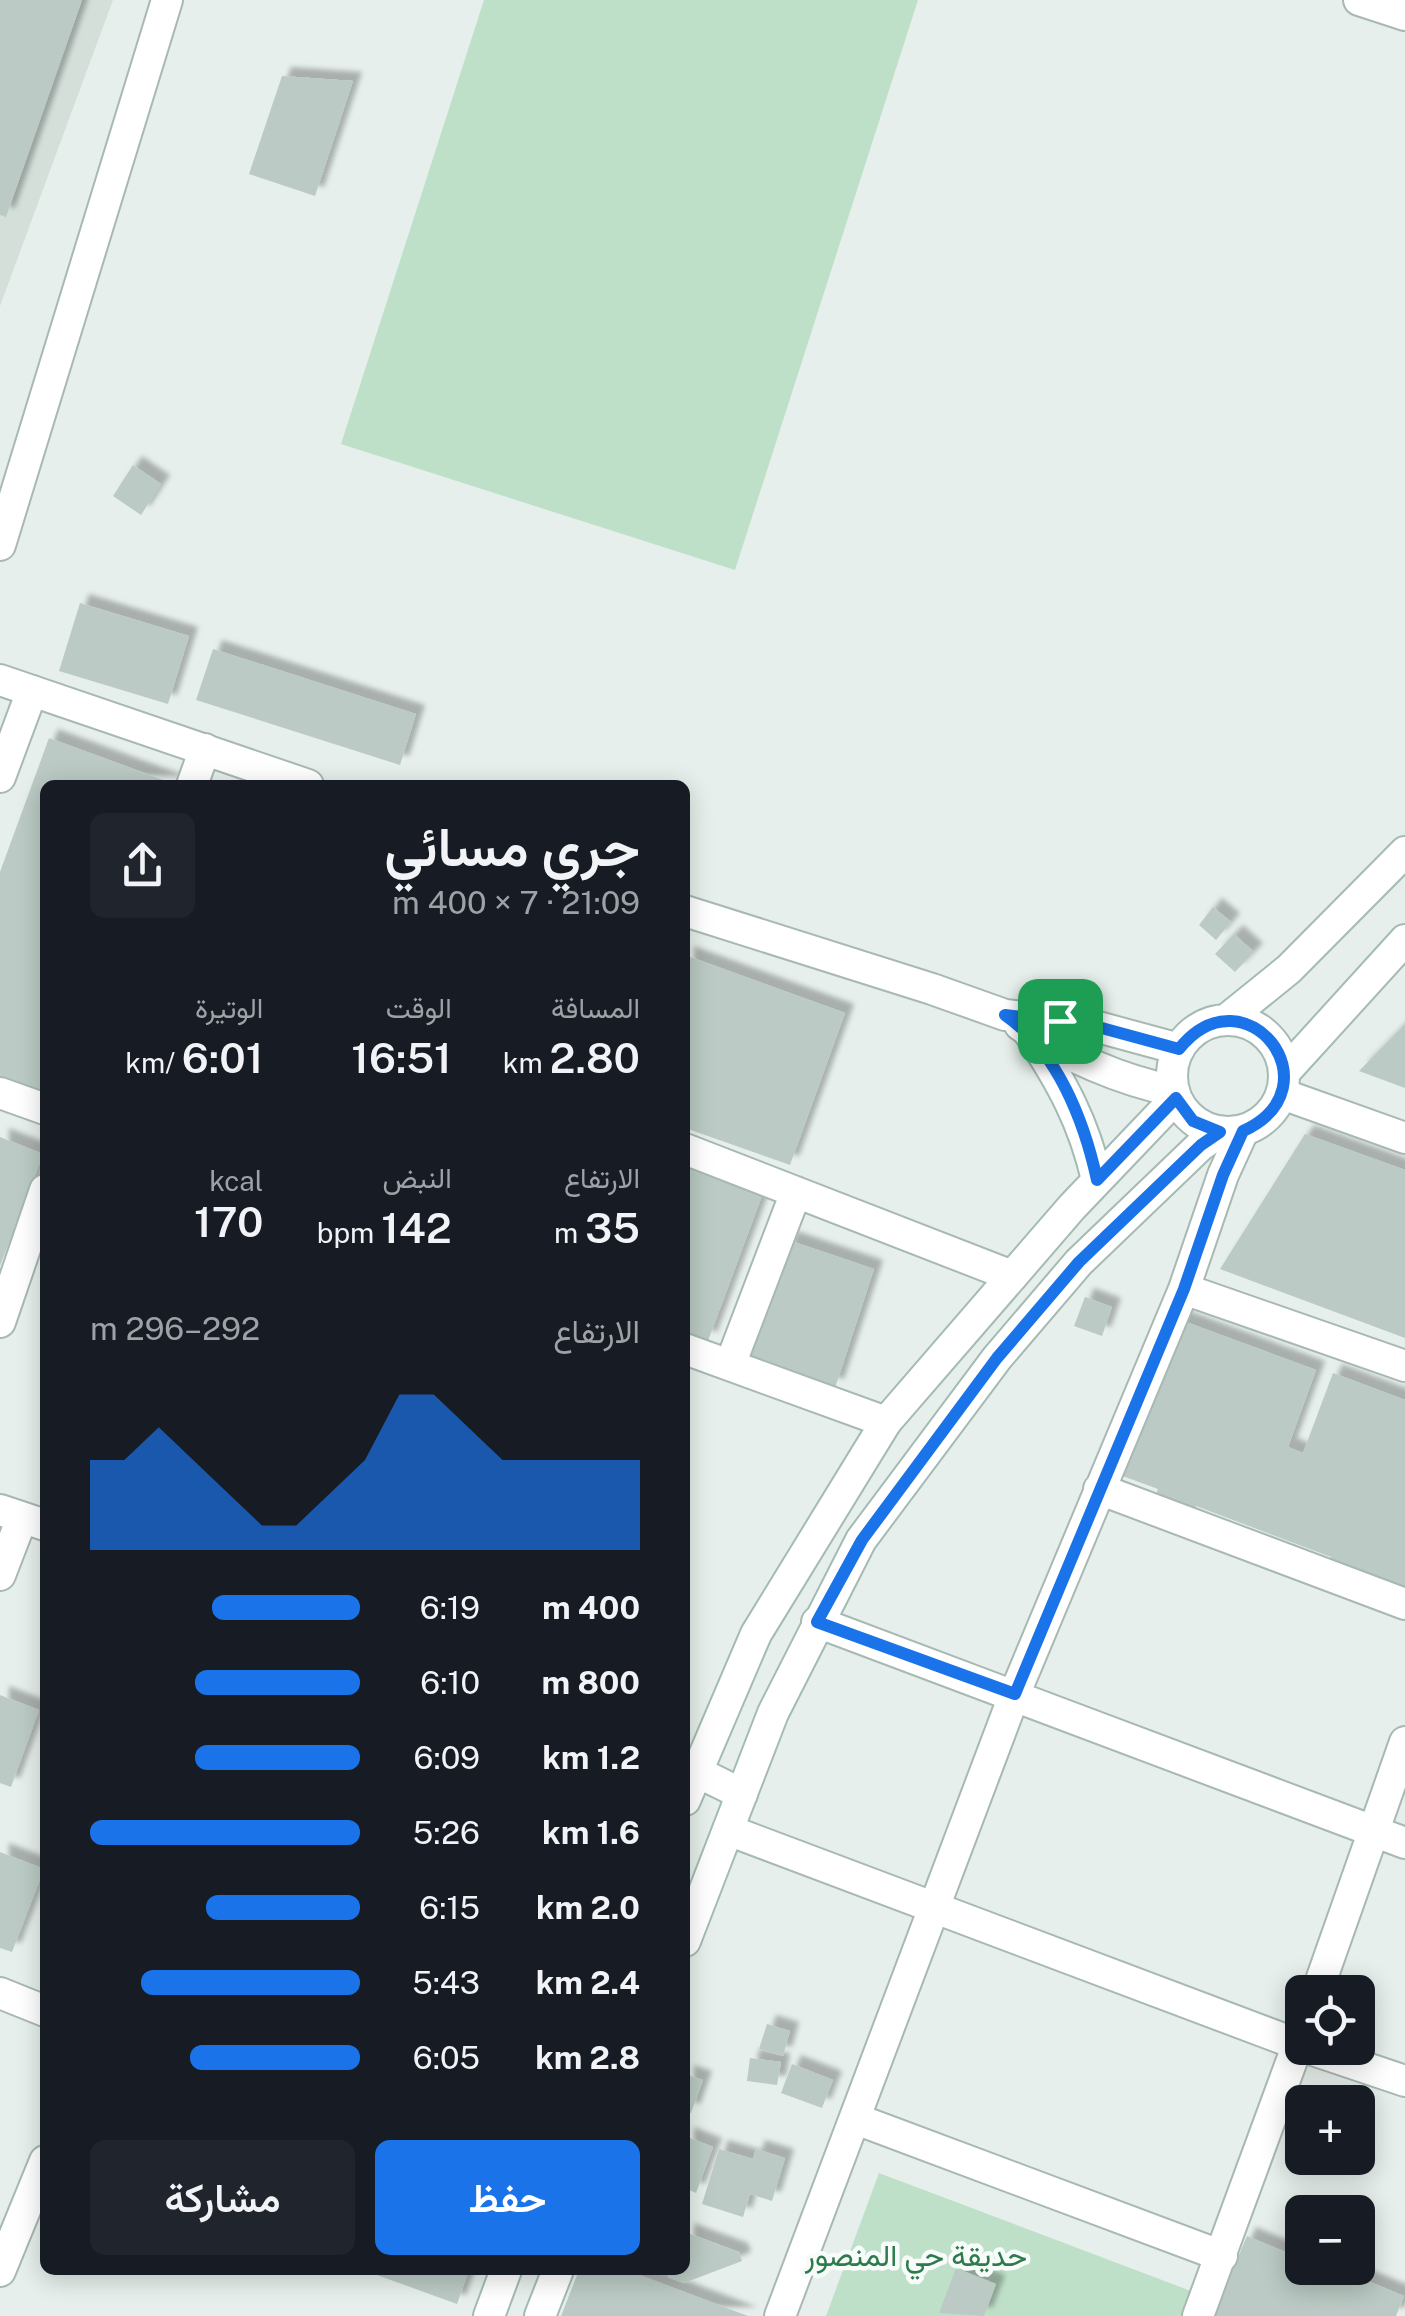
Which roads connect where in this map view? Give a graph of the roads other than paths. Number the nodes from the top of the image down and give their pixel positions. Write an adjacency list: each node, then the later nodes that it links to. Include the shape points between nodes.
1 (167, 0): 4 (street)
2 (1359, 0): 3 (street)
3 (1405, 14)
4 (0, 545)
5 (0, 680): 6 (street)
6 (32, 690): 7 (street); 8 (street)
7 (205, 750): 9 (street); 10 (street)
8 (0, 777)
9 (194, 780)
10 (293, 780)
11 (1405, 852): 14 (street, via 1289,969)
12 (690, 913): 15 (street, via 932,988)
13 (1405, 940): 17 (street, via 1295,1057)
14 (1226, 1020): 16 (street, via 1207,1024); 17 (street, via 1266,1034 1279,1052)
15 (1016, 1023): 16 (street, via 1087,1024); 19 (street, via 1091,1064); 24 (street, via 1075,1110)
16 (1179, 1049): 19 (street, via 1172,1070)
17 (1284, 1083): 21 (street, via 1260,1123); 22 (street)
18 (0, 1093): 20 (street)
19 (1175, 1095): 21 (street, via 1193,1121); 24 (street)
20 (40, 1108)
21 (1231, 1131): 28 (street); 38 (street, via 1201,1145 1079,1262 997,1358 862,1540)
22 (1405, 1138)
23 (690, 1151): 25 (street)
24 (1097, 1180): 27 (street)
25 (796, 1192): 27 (street); 31 (street)
26 (40, 1205): 29 (street)
27 (1012, 1276): 33 (street)
28 (1184, 1289): 32 (street); 34 (street)
29 (0, 1322)
30 (690, 1351): 31 (street)
31 (730, 1365): 33 (street)
32 (1405, 1366)
33 (886, 1422): 41 (street, via 756,1634)
34 (1099, 1489): 37 (street); 39 (street)
35 (22, 1518): 36 (street)
36 (0, 1575)
37 (1405, 1604)
38 (817, 1622): 39 (street); 42 (street)
39 (1015, 1694): 44 (street); 46 (street)
40 (1405, 1742): 44 (street)
41 (691, 1768): 42 (street)
42 (742, 1794): 43 (street)
43 (728, 1830): 46 (street); 47 (street)
44 (1374, 1831): 45 (street); 48 (street)
45 (1405, 1844)
46 (935, 1908): 51 (street); 55 (street)
47 (690, 1928)
48 (1323, 1975)
49 (0, 1993): 50 (street)
50 (40, 2009)
51 (1285, 2037)
52 (1294, 2065): 57 (street)
53 (1362, 2065): 54 (street)
54 (1405, 2081)
55 (856, 2119): 57 (street); 63 (street)
56 (40, 2173): 58 (street)
57 (1222, 2256): 64 (street)
58 (0, 2270)
59 (504, 2275): 61 (street)
60 (556, 2275): 62 (street)
61 (488, 2316)
62 (540, 2316)
63 (780, 2316)
64 (1198, 2316)

